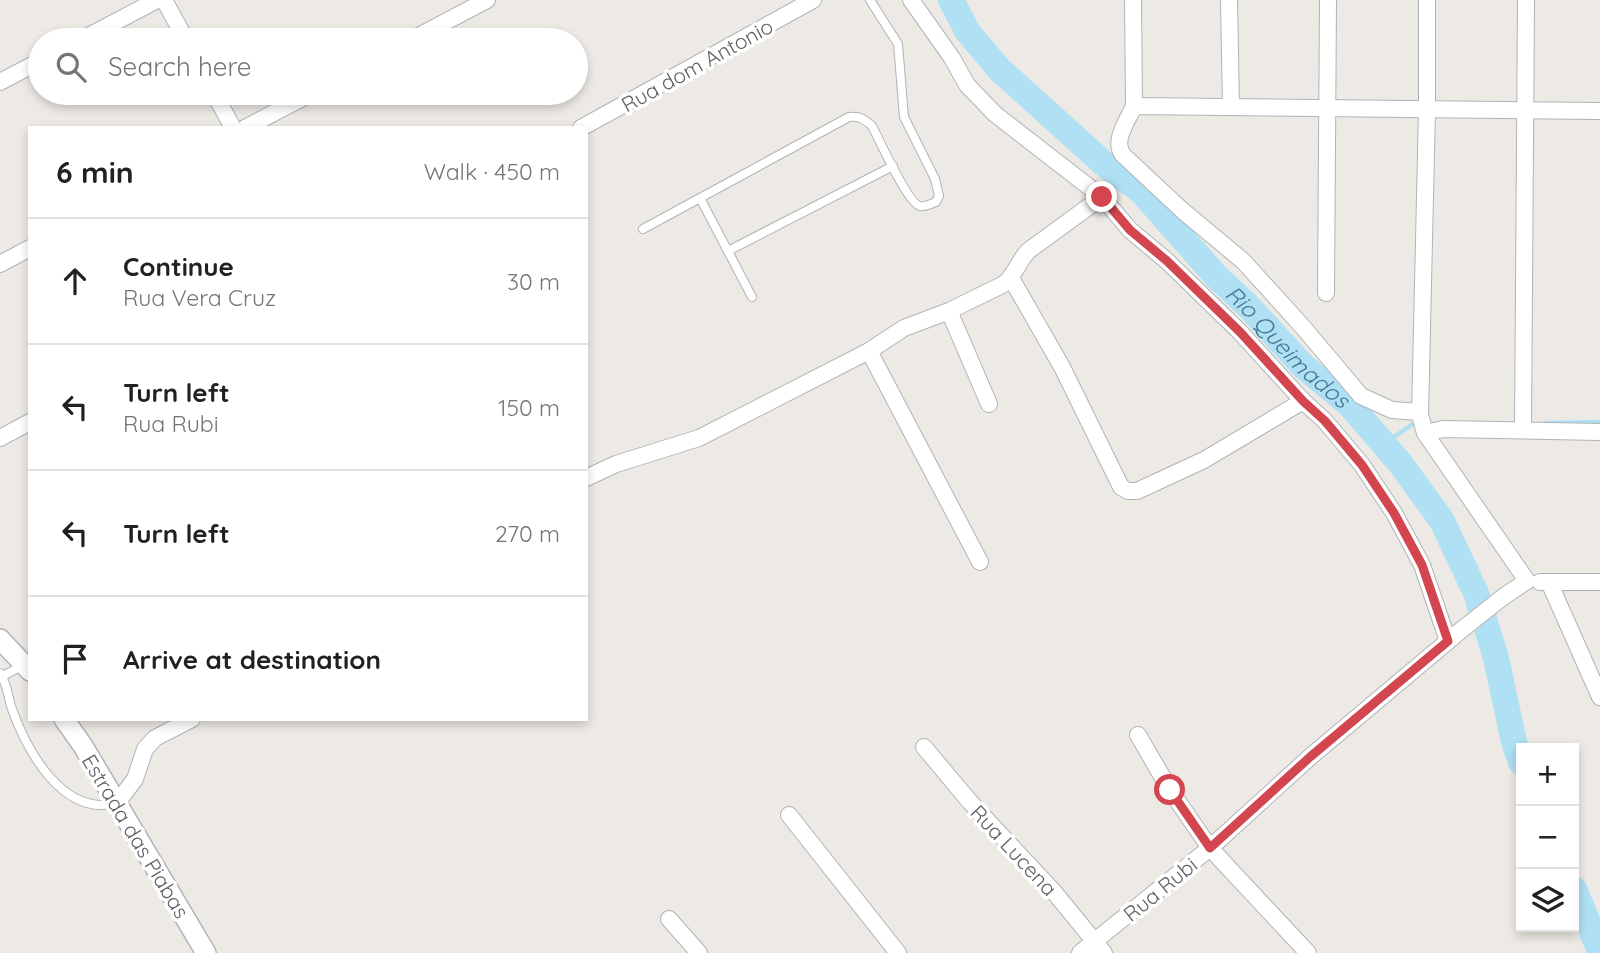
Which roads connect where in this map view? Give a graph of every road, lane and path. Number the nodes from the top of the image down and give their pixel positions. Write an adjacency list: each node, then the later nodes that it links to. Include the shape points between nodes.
1 (158, 0): 12 (street)
2 (164, 0): 13 (street)
3 (487, 0): 14 (street)
4 (813, 0): 27 (street, Rua dom Antonio)
5 (870, 0): 28 (lane, via 898,44 904,117 935,179 936,202 915,204)
6 (911, 0): 29 (street, via 967,85 995,114)
7 (1133, 0): 19 (street)
8 (1230, 0): 20 (street)
9 (1328, 0): 21 (street)
10 (1427, 0): 22 (street)
11 (1527, 0): 23 (street)
12 (104, 28)
13 (179, 28)
14 (434, 28)
15 (28, 67): 16 (street)
16 (0, 82)
17 (221, 105): 25 (street)
18 (289, 105): 26 (street)
19 (1134, 106): 20 (street); 42 (street, via 1119,139 1123,155 1243,261 1361,397)
20 (1231, 106): 21 (street)
21 (1326, 108): 22 (street); 36 (street)
22 (1427, 110): 23 (street); 42 (street)
23 (1526, 111): 24 (street); 44 (street)
24 (1600, 111)
25 (232, 126)
26 (249, 126)
27 (585, 126)
28 (893, 166): 30 (lane, via 872,126 864,118 849,117); 33 (lane)
29 (1102, 197): 35 (street, via 1028,251); 40 (street, via 1130,230 1240,332)
30 (699, 198): 31 (lane); 33 (lane)
31 (643, 229)
32 (28, 249): 34 (street)
33 (728, 251): 37 (lane)
34 (0, 264)
35 (1011, 278): 38 (street); 40 (street, via 1062,367 1121,487 1128,492 1204,460)
36 (1325, 293)
37 (752, 296)
38 (949, 311): 39 (street, via 904,328); 41 (street)
39 (869, 351): 47 (street, via 699,438); 48 (street)
40 (1303, 401): 52 (street, via 1362,465 1394,513)
41 (989, 404)
42 (1422, 421): 44 (street, via 1443,429); 49 (street)
43 (28, 423): 46 (street)
44 (1523, 425): 45 (street)
45 (1600, 432)
46 (0, 438)
47 (588, 477)
48 (980, 562)
49 (1527, 581): 50 (street); 52 (street, Rua Rubi)
50 (1549, 582): 51 (street); 56 (street)
51 (1600, 582)
52 (1454, 636): 63 (street, Rua Rubi)
53 (0, 639): 54 (street)
54 (28, 665): 55 (lane)
55 (1, 675): 61 (lane, via 25,742 50,778 81,802)
56 (1600, 697)
57 (65, 721): 61 (street, Estrada das Piabas)
58 (188, 721): 61 (street, via 155,737 145,749 135,779)
59 (1138, 735): 63 (street)
60 (924, 747): 65 (street, Rua Lucena)
61 (117, 803): 66 (street, Estrada das Piabas)
62 (789, 815): 68 (street)
63 (1210, 848): 65 (street, Rua Rubi); 70 (street)
64 (669, 919): 67 (street)
65 (1099, 947): 69 (street, Rua Rubi)
66 (206, 953)
67 (699, 953)
68 (898, 953)
69 (1080, 953)
70 (1308, 953)

